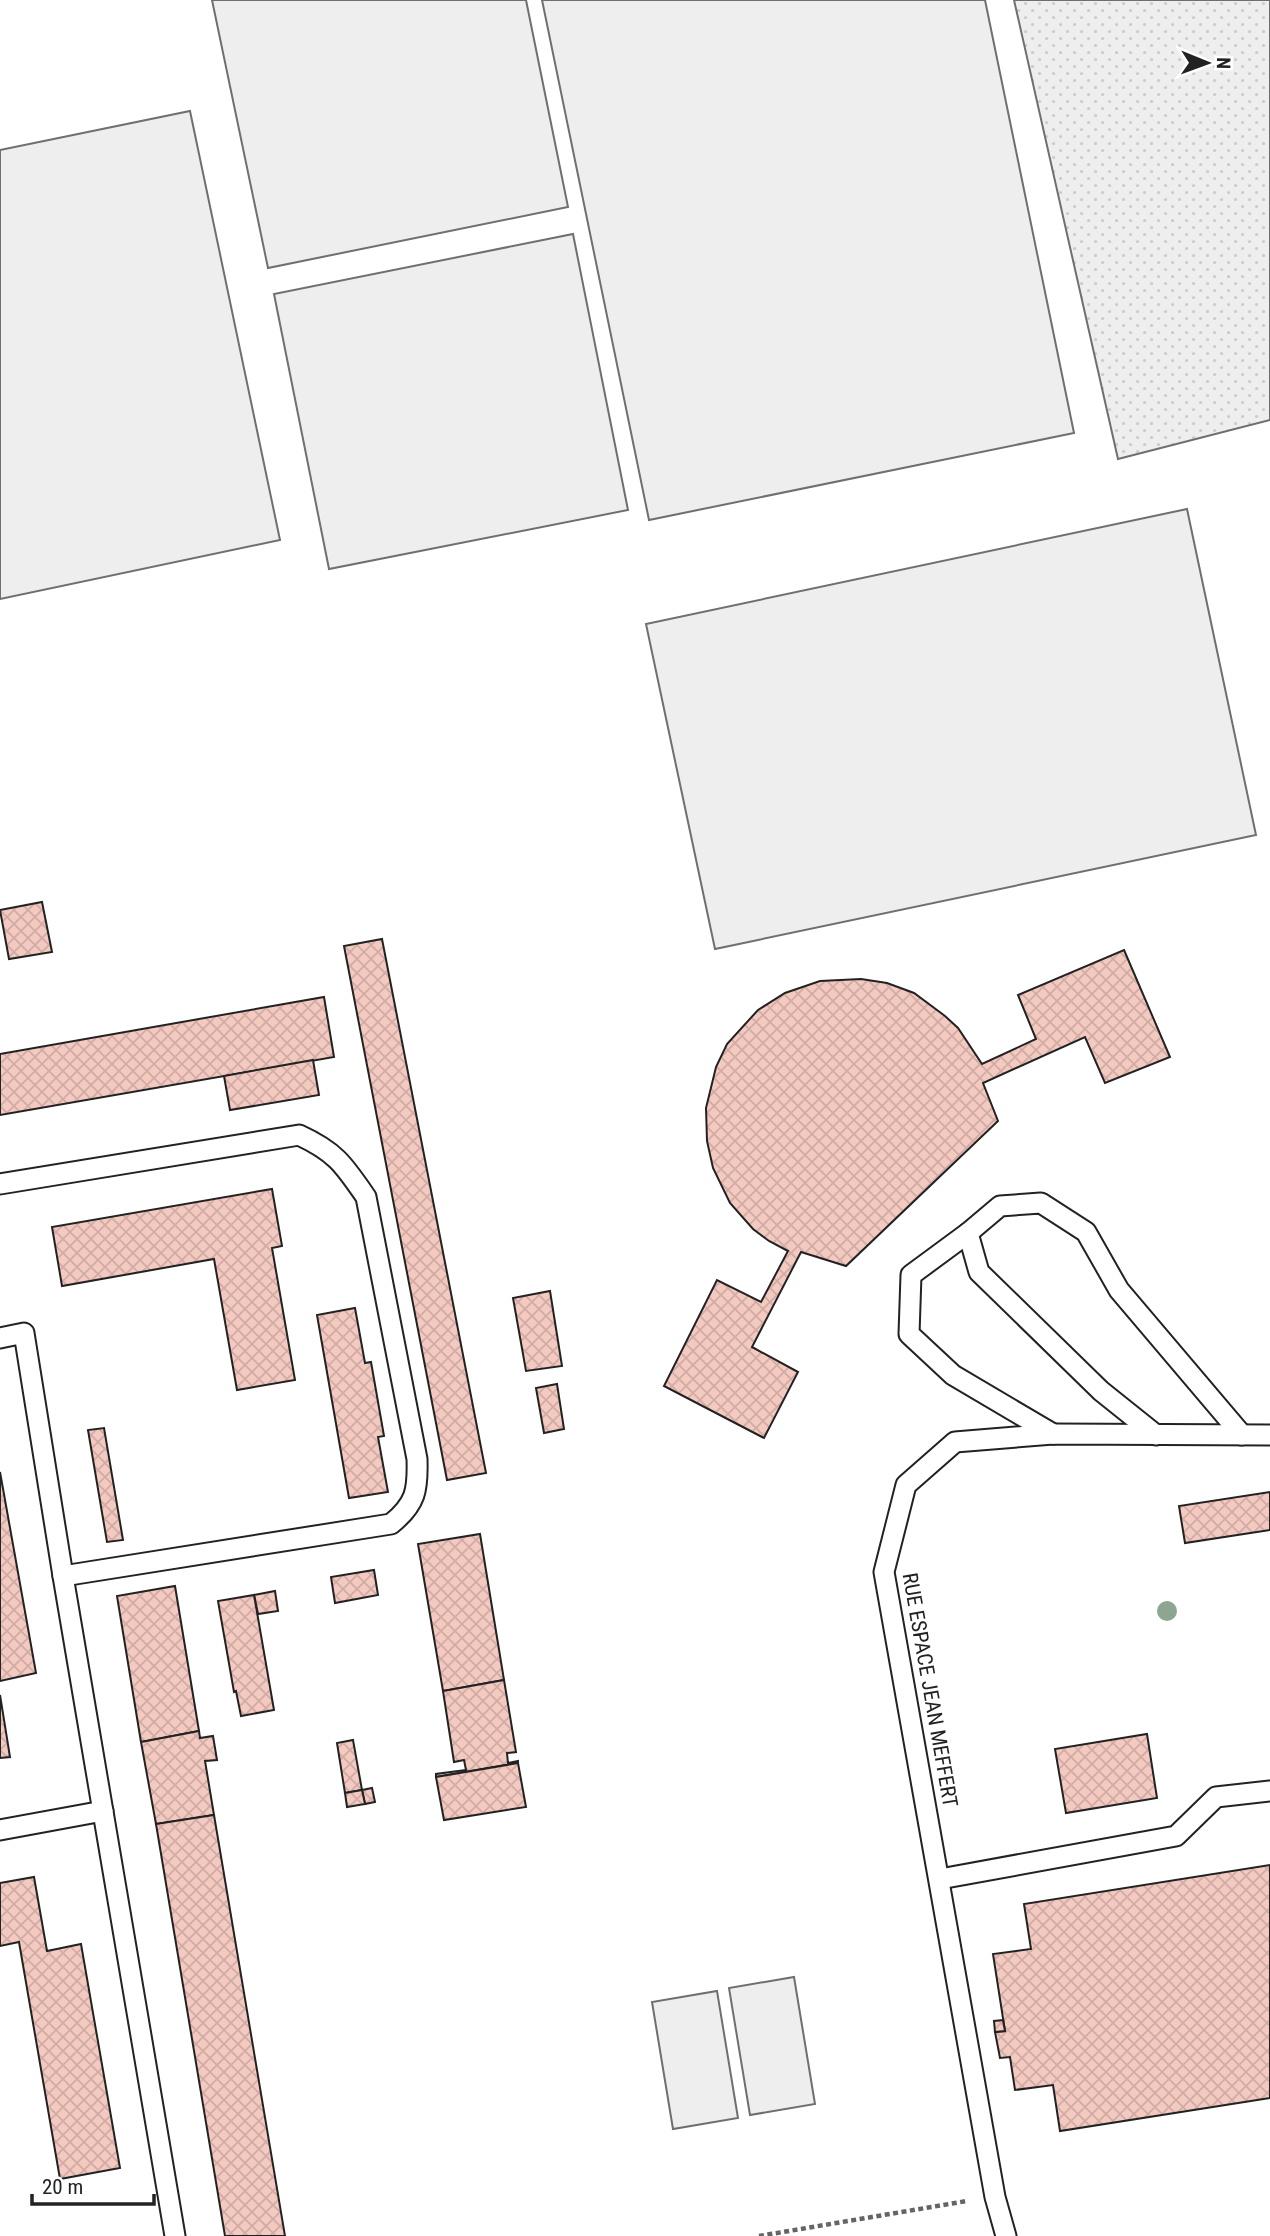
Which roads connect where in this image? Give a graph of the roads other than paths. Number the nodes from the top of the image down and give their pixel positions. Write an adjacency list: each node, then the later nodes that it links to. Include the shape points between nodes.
1 (0, 1184): 8 (lane, via 299,1135 324,1146 366,1197 417,1458 418,1483 407,1511 391,1524)
2 (968, 1233): 4 (lane, via 911,1275 909,1334 953,1375); 5 (lane, via 979,1272 1101,1391); 6 (lane, via 1000,1206 1041,1203 1086,1232 1119,1290)
3 (0, 1338): 8 (lane, via 24,1334)
4 (1052, 1434): 5 (lane, RUE ESPACE JEAN MEFFERT); 12 (lane, RUE ESPACE JEAN MEFFERT, via 955,1442 906,1485 884,1572)
5 (1156, 1435): 6 (lane, RUE ESPACE JEAN MEFFERT)
6 (1242, 1435): 7 (lane, RUE ESPACE JEAN MEFFERT)
7 (1270, 1435)
8 (63, 1576): 10 (lane)
9 (1270, 1791): 12 (lane, via 1216,1797 1177,1836)
10 (103, 1811): 11 (lane); 13 (lane)
11 (0, 1830)
12 (940, 1879): 14 (lane, RUE ESPACE JEAN MEFFERT, via 995,2197)
13 (175, 2236)
14 (1006, 2236)

